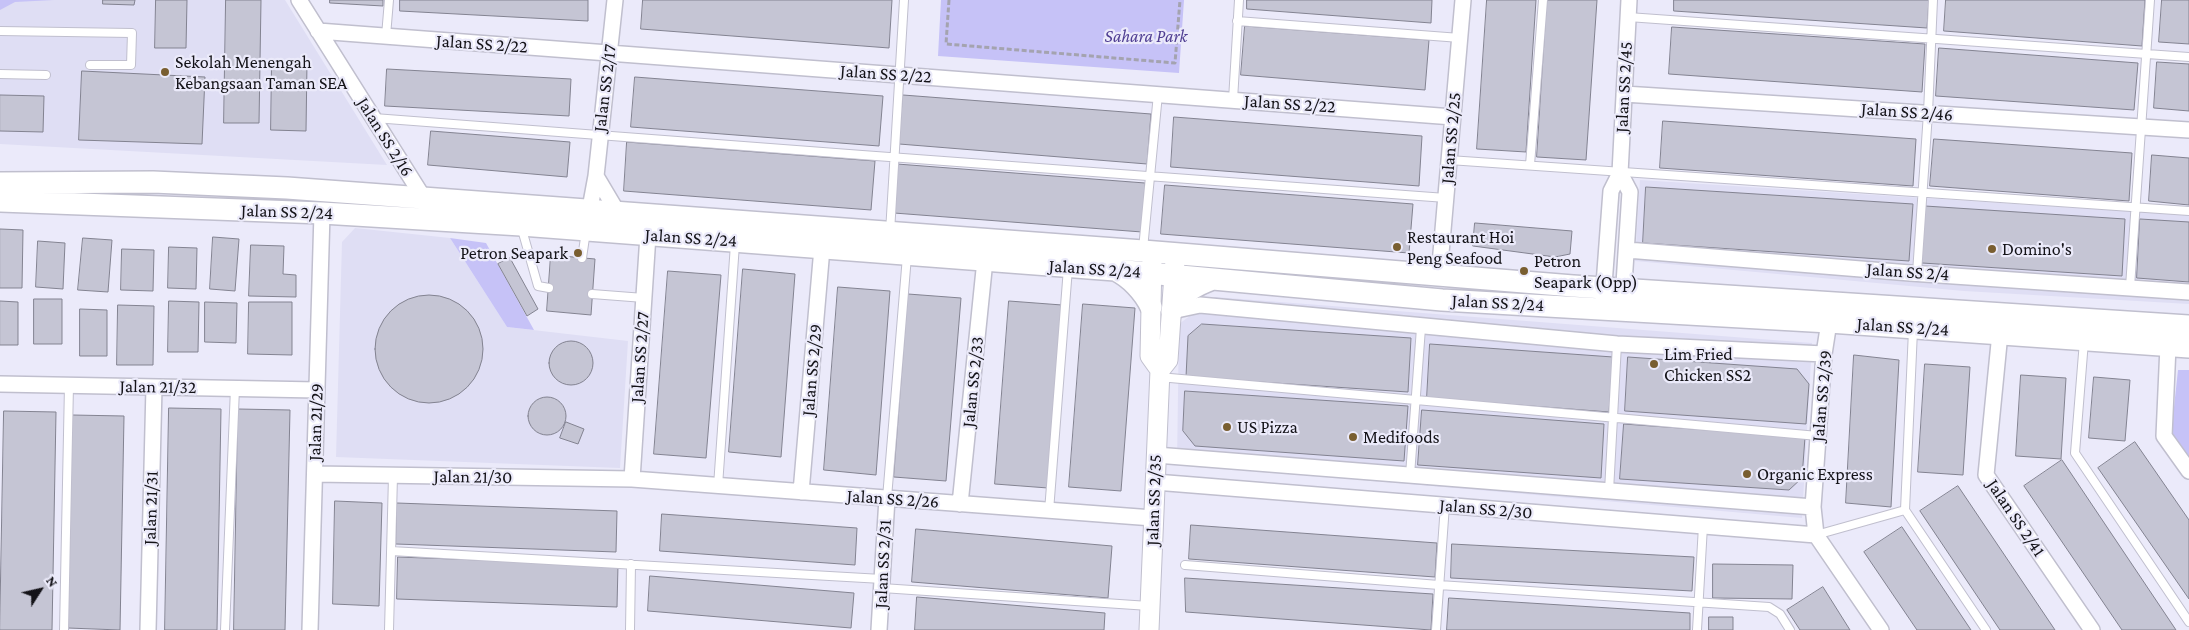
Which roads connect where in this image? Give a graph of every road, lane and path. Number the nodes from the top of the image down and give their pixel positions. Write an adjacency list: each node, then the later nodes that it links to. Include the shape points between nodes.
1 (299, 0): 16 (street, Jalan SS 2/16)
2 (389, 0): 17 (lane)
3 (615, 0): 20 (street, Jalan SS 2/17)
4 (904, 0): 26 (lane)
5 (949, 0): 6 (path, via 946,44 1175,63)
6 (1180, 0)
7 (1239, 0): 14 (lane)
8 (1462, 0): 18 (street, Jalan SS 2/25)
9 (1543, 0): 38 (lane)
10 (1629, 0): 13 (street, Jalan SS 2/45)
11 (1933, 0): 19 (lane)
12 (2150, 0): 21 (lane)
13 (1628, 18): 19 (lane); 28 (street, Jalan SS 2/45)
14 (1237, 21): 18 (lane); 29 (lane)
15 (0, 31): 23 (lane, via 132,33 131,65)
16 (318, 31): 17 (street, Jalan SS 2/22); 32 (street, Jalan SS 2/16)
17 (386, 36): 20 (street, Jalan SS 2/22)
18 (1460, 38): 31 (street, Jalan SS 2/25)
19 (1932, 38): 21 (lane); 30 (lane)
20 (610, 53): 26 (street, Jalan SS 2/22); 35 (street, Jalan SS 2/17)
21 (2146, 54): 22 (lane); 33 (lane)
22 (2189, 57)
23 (90, 65)
24 (0, 74): 25 (lane)
25 (46, 75)
26 (898, 75): 27 (street, Jalan SS 2/22); 36 (lane)
27 (1158, 94): 29 (street, Jalan SS 2/22); 40 (lane)
28 (1624, 94): 30 (street, Jalan SS 2/46); 39 (street, Jalan SS 2/45)
29 (1233, 100): 31 (street, Jalan SS 2/22)
30 (1928, 113): 33 (street, Jalan SS 2/46); 44 (lane)
31 (1453, 116): 37 (street, Jalan SS 2/25)
32 (373, 118): 35 (lane); 45 (street, Jalan SS 2/16)
33 (2141, 127): 34 (street, Jalan SS 2/46); 48 (lane)
34 (2189, 130)
35 (600, 137): 36 (lane); 41 (street, Jalan SS 2/17)
36 (894, 158): 40 (lane); 54 (lane)
37 (1449, 160): 38 (lane); 46 (street, Jalan SS 2/25)
38 (1530, 166): 39 (lane)
39 (1620, 173): 44 (lane); 58 (street, Jalan SS 2/45, via 1630,192); 73 (street, Jalan SS 2/45, via 1611,191)
40 (1150, 174): 46 (lane); 59 (lane)
41 (596, 176): 51 (street); 52 (street, Jalan SS 2/17)
42 (0, 183): 43 (main road, Jalan SS 2/24, via 153,182)
43 (287, 188): 45 (main road, Jalan SS 2/24); 50 (main road, via 315,201)
44 (1922, 193): 48 (lane); 66 (lane)
45 (423, 197): 52 (main road, Jalan SS 2/24)
46 (1446, 198): 69 (street, Jalan SS 2/25)
47 (0, 201): 50 (main road, Jalan SS 2/24)
48 (2136, 207): 49 (lane); 71 (lane)
49 (2189, 211)
50 (322, 213): 53 (main road, Jalan SS 2/24); 93 (street, Jalan 21/29)
51 (618, 213): 52 (main road, Jalan SS 2/24); 54 (main road, Jalan SS 2/24)
52 (588, 221): 53 (main road, Jalan SS 2/24); 55 (main road, Jalan SS 2/24); 62 (lane)
53 (521, 225): 72 (lane, via 538,286)
54 (890, 234): 59 (main road, Jalan SS 2/24)
55 (648, 235): 56 (main road, Jalan SS 2/24); 76 (street, Jalan SS 2/27)
56 (735, 242): 57 (main road, Jalan SS 2/24); 104 (lane)
57 (822, 248): 60 (main road, Jalan SS 2/24); 106 (street, Jalan SS 2/29)
58 (1626, 250): 66 (street, Jalan SS 2/4); 73 (street, Jalan SS 2/45)
59 (1148, 252): 61 (main road, Jalan SS 2/24); 67 (street, Jalan SS 2/35)
60 (907, 254): 63 (main road, Jalan SS 2/24); 107 (lane)
61 (1175, 254): 68 (street, Jalan SS 2/35); 69 (main road, Jalan SS 2/24)
62 (582, 258)
63 (985, 260): 64 (main road, Jalan SS 2/24); 108 (street, Jalan SS 2/33)
64 (1068, 267): 65 (main road, Jalan SS 2/24); 112 (lane)
65 (1115, 270): 67 (main road, Jalan SS 2/24); 77 (main road)
66 (1916, 273): 71 (street, Jalan SS 2/4)
67 (1152, 274): 68 (main road, Jalan SS 2/24); 77 (street, Jalan SS 2/35)
68 (1174, 276): 70 (main road, Jalan SS 2/24); 77 (street, Jalan SS 2/35)
69 (1439, 276): 73 (main road, Jalan SS 2/24)
70 (1213, 279): 77 (main road, via 1192,288); 78 (main road, Jalan SS 2/24, via 1442,300)
71 (2130, 287): 74 (street, Jalan SS 2/4)
72 (549, 288)
73 (1614, 288): 78 (street, Jalan SS 2/45); 80 (main road, Jalan SS 2/24)
74 (2189, 292)
75 (592, 294): 76 (lane)
76 (644, 298): 102 (street, Jalan SS 2/27)
77 (1161, 309): 81 (street, via 1200,305); 88 (street, Jalan SS 2/35, via 1168,360)
78 (1612, 310): 79 (main road, Jalan SS 2/24)
79 (1829, 322): 82 (main road, Jalan SS 2/24); 87 (street, Jalan SS 2/39)
80 (2189, 326)
81 (1421, 328): 85 (street); 94 (lane)
82 (1914, 328): 83 (main road, Jalan SS 2/24); 111 (lane)
83 (2000, 333): 84 (main road, Jalan SS 2/24); 137 (street, Jalan SS 2/41, via 1986,475)
84 (2084, 339): 86 (main road, Jalan SS 2/24); 123 (lane, via 2075,452)
85 (1617, 344): 87 (street); 95 (lane)
86 (2179, 347): 98 (street, via 2164,436)
87 (1824, 354): 96 (street, Jalan SS 2/39)
88 (1159, 373): 94 (lane); 97 (street, Jalan SS 2/35)
89 (0, 384): 90 (street, Jalan 21/32)
90 (69, 385): 91 (street, Jalan 21/32); 124 (lane)
91 (154, 387): 92 (street, Jalan 21/32); 125 (street, Jalan 21/31)
92 (235, 388): 93 (street, Jalan 21/32); 126 (lane)
93 (317, 390): 99 (street, Jalan 21/29)
94 (1415, 400): 95 (lane); 100 (lane)
95 (1613, 418): 96 (lane); 105 (lane)
96 (1818, 436): 110 (street, Jalan SS 2/39)
97 (1156, 454): 100 (street); 103 (street, Jalan SS 2/35)
98 (2189, 471)
99 (314, 474): 101 (street, Jalan 21/30); 127 (street, Jalan 21/29)
100 (1410, 475): 105 (street)
101 (393, 476): 102 (street, Jalan 21/30); 116 (lane)
102 (632, 479): 104 (street, Jalan SS 2/26)
103 (1155, 482): 109 (street, Jalan SS 2/30); 113 (street, Jalan SS 2/35)
104 (718, 486): 106 (street, Jalan SS 2/26)
105 (1609, 491): 110 (street)
106 (801, 492): 107 (street, Jalan SS 2/26)
107 (887, 498): 108 (street, Jalan SS 2/26); 119 (street, Jalan SS 2/31)
108 (960, 504): 112 (street, Jalan SS 2/26)
109 (1445, 505): 114 (street, Jalan SS 2/30); 120 (lane)
110 (1813, 507): 115 (street, Jalan SS 2/39)
111 (1905, 510): 115 (lane); 136 (lane)
112 (1049, 511): 113 (street, Jalan SS 2/26)
113 (1153, 518): 122 (street, Jalan SS 2/35)
114 (1702, 526): 115 (street, Jalan SS 2/30); 121 (lane)
115 (1816, 535): 135 (street, Jalan SS 2/39)
116 (391, 551): 117 (lane); 128 (lane)
117 (631, 564): 119 (lane); 129 (lane)
118 (1185, 565): 120 (lane)
119 (882, 584): 122 (lane); 130 (street, Jalan SS 2/31)
120 (1439, 585): 121 (lane); 132 (lane)
121 (1697, 604): 133 (lane); 134 (lane, via 1769,607 1775,609)
122 (1150, 606): 131 (street, Jalan SS 2/35)
123 (2189, 622)
124 (64, 630)
125 (148, 630)
126 (225, 630)
127 (310, 630)
128 (389, 630)
129 (630, 630)
130 (879, 630)
131 (1149, 630)
132 (1436, 630)
133 (1697, 630)
134 (1790, 630)
135 (1881, 630)
136 (1986, 630)
137 (2092, 630)

